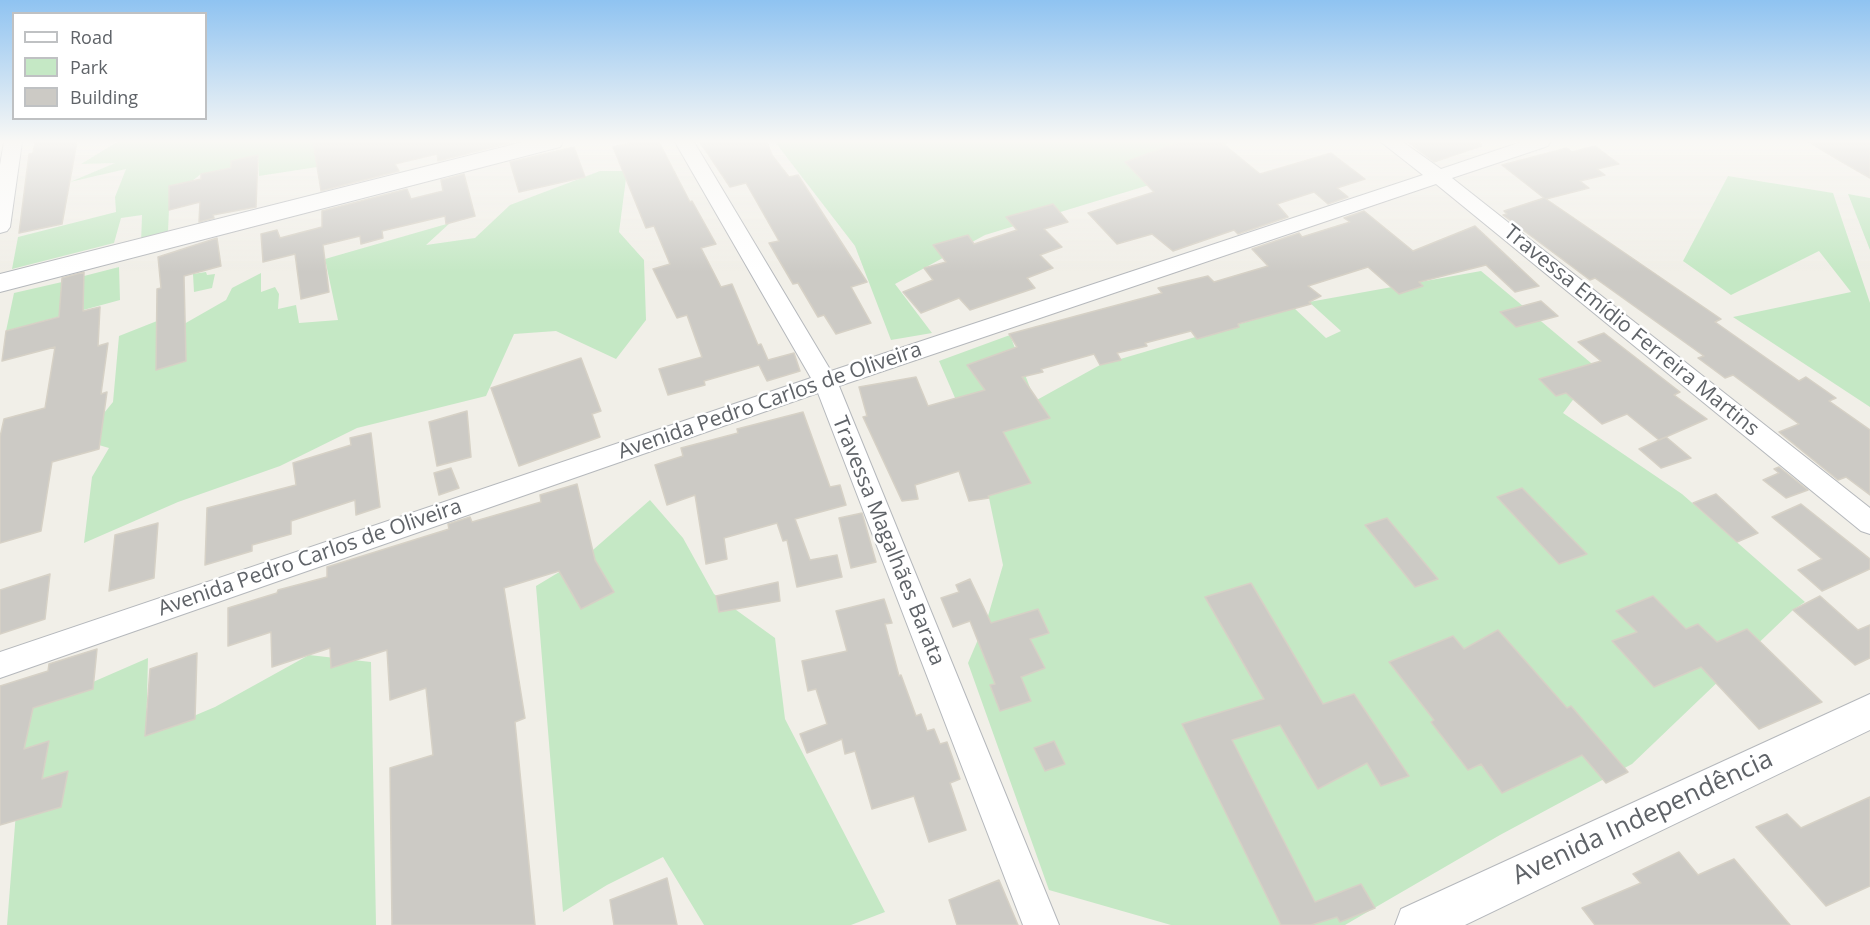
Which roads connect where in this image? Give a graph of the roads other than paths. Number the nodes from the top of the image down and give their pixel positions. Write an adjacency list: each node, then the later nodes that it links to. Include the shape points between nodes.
1 (6, 185): 6 (street)
2 (383, 185): 7 (street)
3 (709, 185): 8 (street, Travessa Magalhães Barata)
4 (1415, 185): 8 (street, Avenida Pedro Carlos de Oliveira)
5 (1449, 185): 9 (street, Travessa Emídio Ferreira Martins)
6 (0, 227)
7 (0, 283)
8 (825, 382): 10 (street, Avenida Pedro Carlos de Oliveira); 12 (street, Travessa Magalhães Barata)
9 (1870, 523)
10 (0, 664)
11 (1870, 711): 13 (street, Avenida Independência)
12 (1041, 925)
13 (1417, 925)

